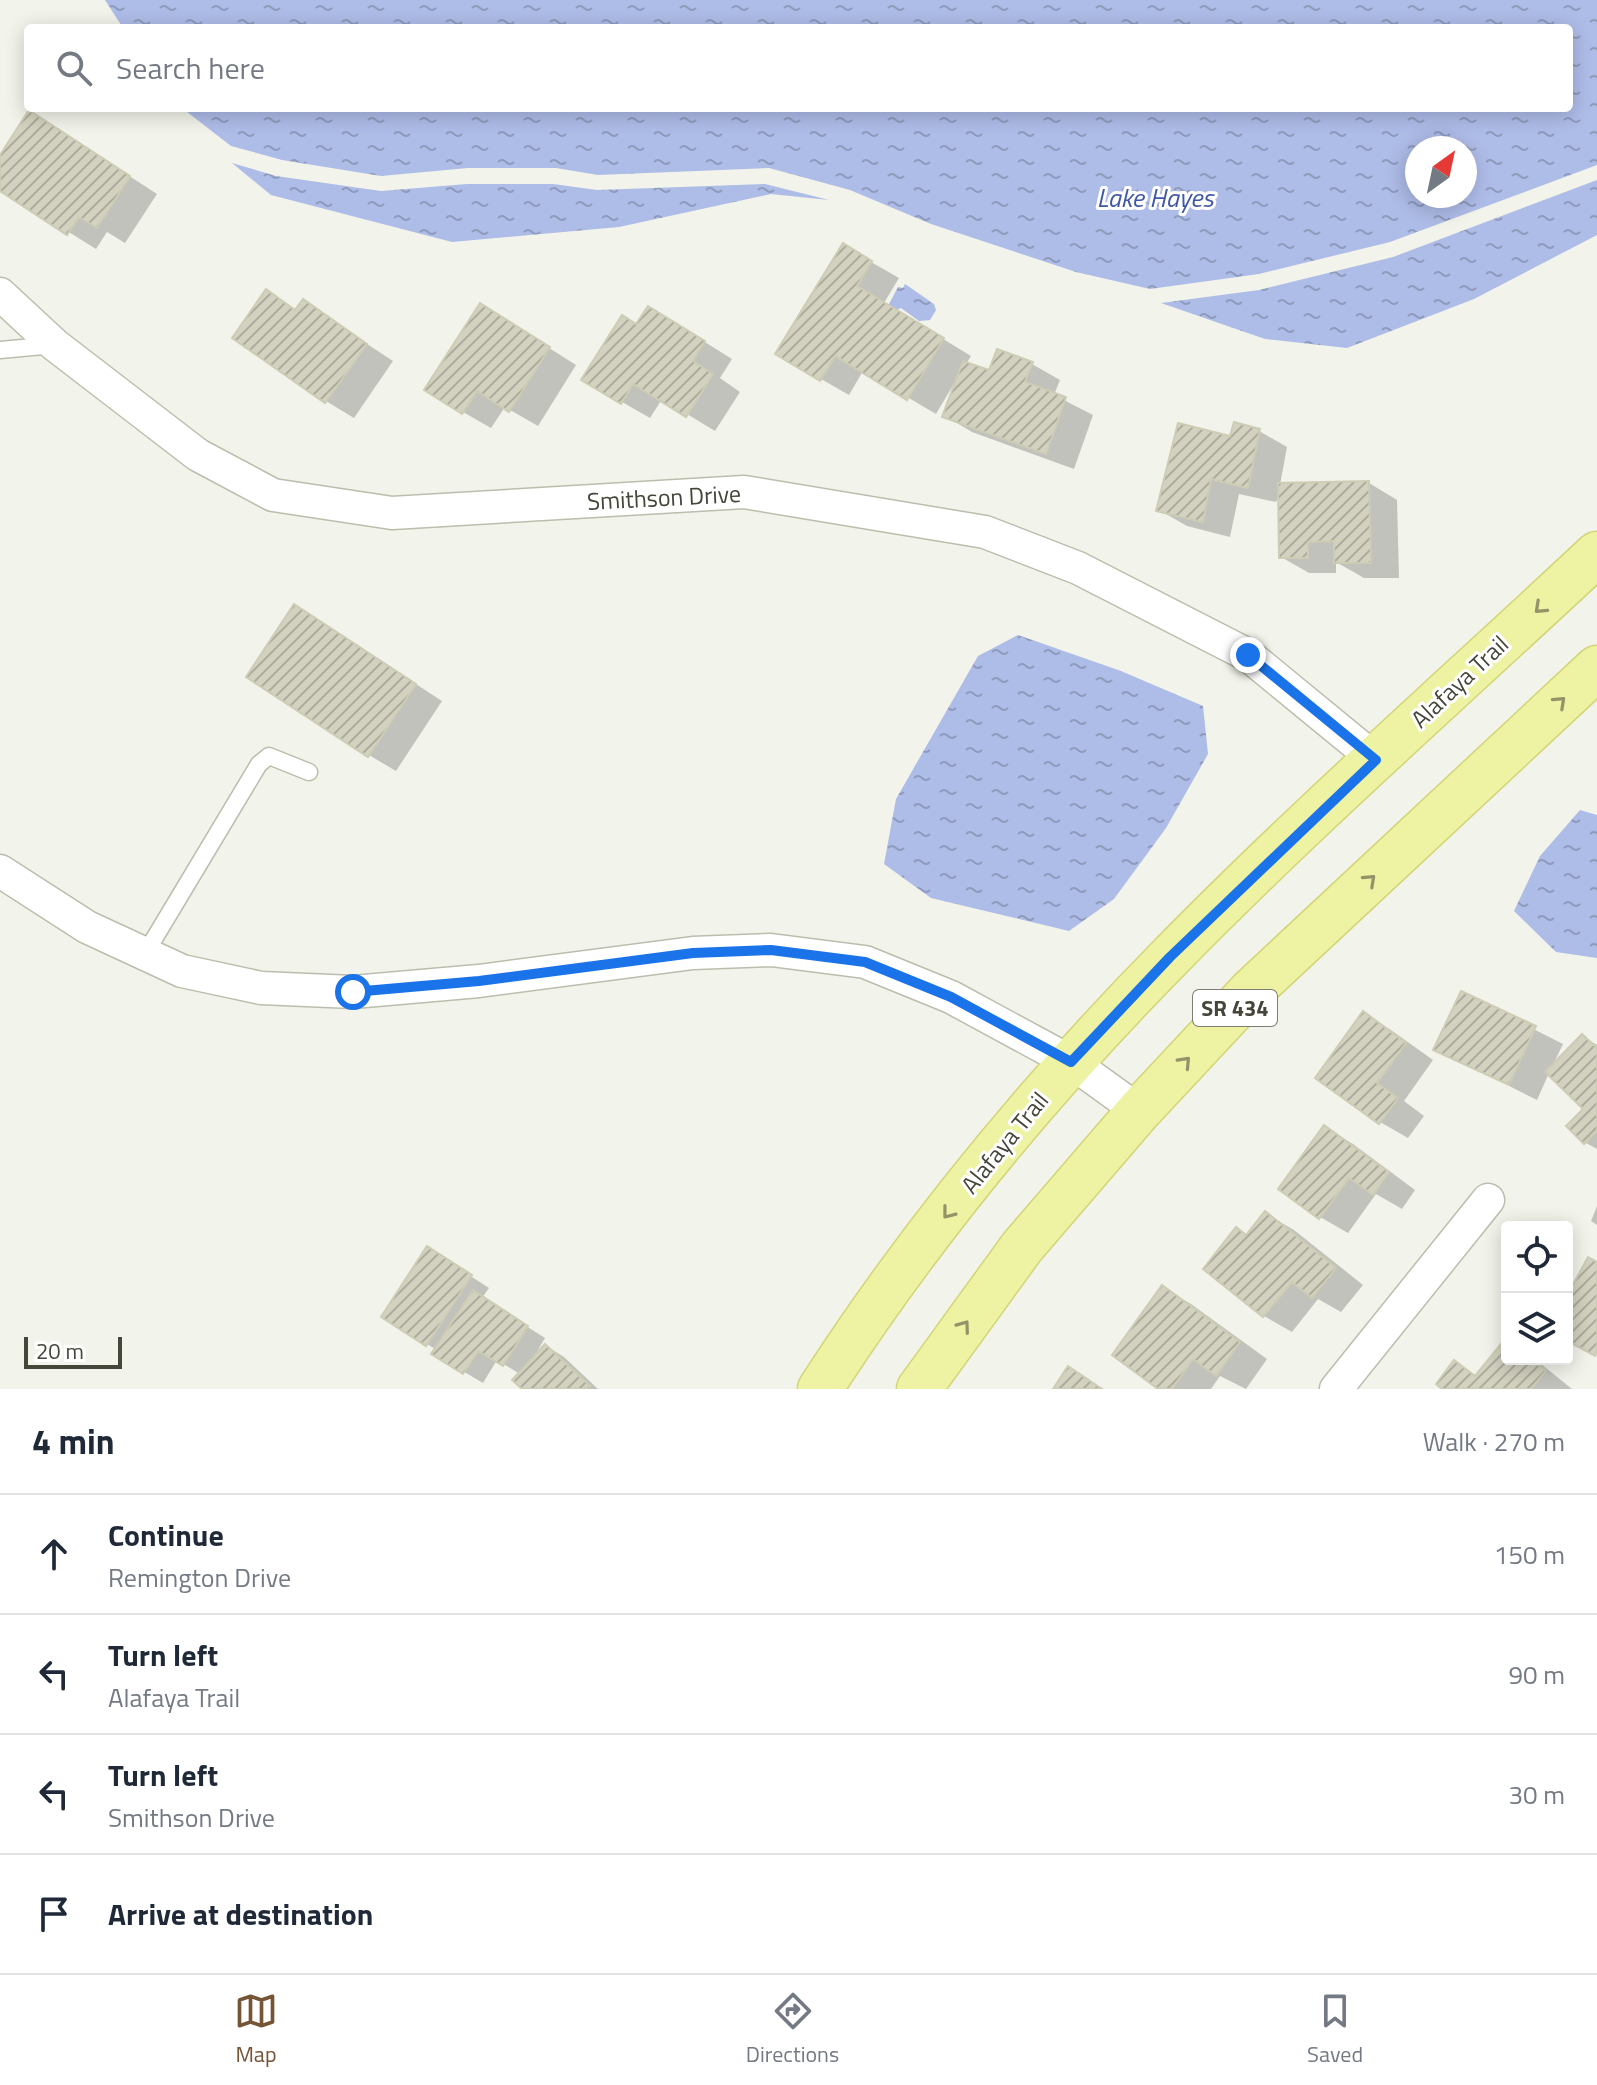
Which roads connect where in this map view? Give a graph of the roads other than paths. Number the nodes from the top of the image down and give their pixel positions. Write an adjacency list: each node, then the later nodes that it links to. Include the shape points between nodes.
1 (0, 294): 2 (street, Smithson Drive)
2 (55, 345): 3 (lane); 6 (street, Smithson Drive, via 198,455 273,495 392,513 744,492 985,532 1078,568 1248,655)
3 (0, 350)
4 (1597, 554): 6 (main road, Alafaya Trail, one-way to 6)
5 (1597, 668): 11 (main road, SR 434, one-way to 5, via 1251,991)
6 (1376, 760): 10 (main road, Alafaya Trail, via 1170,957)
7 (309, 772): 9 (lane, via 269,756 259,764)
8 (0, 871): 9 (street, via 87,927)
9 (145, 954): 10 (street, via 182,971 261,988 353,992 693,953 771,950 865,962 951,997)
10 (1071, 1062): 11 (street); 13 (main road, Alafaya Trail, one-way to 13, via 913,1257)
11 (1139, 1111): 14 (main road, SR 434, one-way to 11, via 1022,1247)
12 (1488, 1200): 15 (street)
13 (820, 1389)
14 (919, 1389)
15 (1336, 1389)

